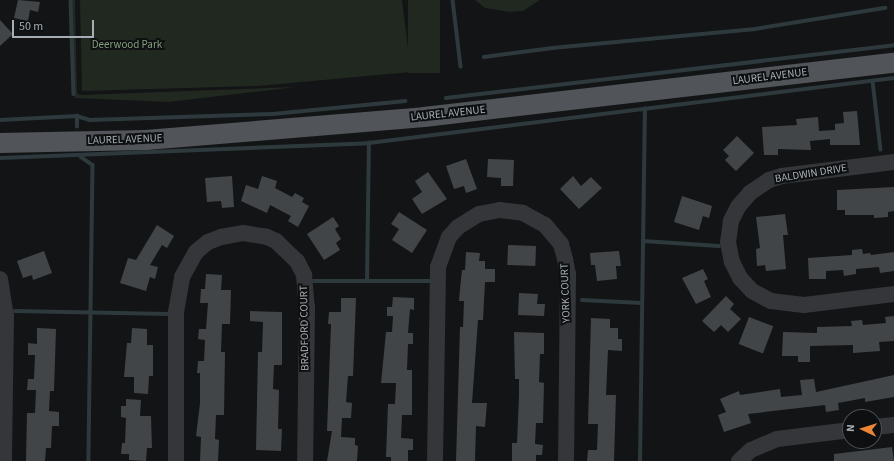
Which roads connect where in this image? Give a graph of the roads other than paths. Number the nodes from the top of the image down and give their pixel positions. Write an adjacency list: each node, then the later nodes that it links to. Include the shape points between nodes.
1 (894, 63): 2 (main road, LAUREL AVENUE, via 424,117 146,140)
2 (0, 144)
3 (894, 162): 5 (street, BALDWIN DRIVE, via 769,180 758,186 738,207 731,221 728,242 732,262 740,278 752,291 771,301 804,305)
4 (0, 279): 9 (street, via 6,315)
5 (894, 294)
6 (894, 425): 7 (street)
7 (882, 426)
8 (842, 431): 14 (street, via 777,439 751,450)
9 (4, 461)
10 (176, 461): 11 (street, BRADFORD COURT, via 176,312 182,277 196,252 208,242 243,233 267,236 276,241 296,261 304,275 307,307)
11 (305, 461)
12 (435, 461): 13 (street, YORK COURT, via 438,266 449,237 458,227 479,214 500,210 523,213 545,225 561,244 566,259)
13 (566, 461)
14 (739, 461)

